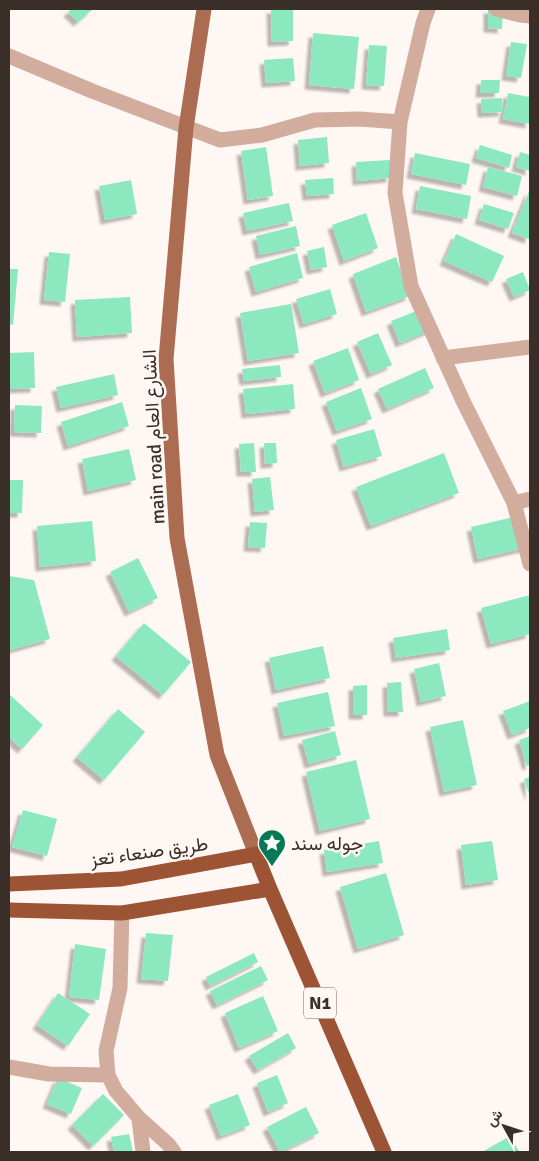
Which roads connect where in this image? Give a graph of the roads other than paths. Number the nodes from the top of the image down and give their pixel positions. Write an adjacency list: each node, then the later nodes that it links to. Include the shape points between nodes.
1 (204, 9): 7 (main road, main road الشارع العام)
2 (428, 9): 6 (street)
3 (496, 9): 4 (street)
4 (530, 16)
5 (9, 56): 7 (street)
6 (400, 122): 7 (street, via 315,120 262,135 220,140); 9 (street, via 395,193 411,286)
7 (186, 128): 13 (main road, main road الشارع العام, via 166,359 177,538 217,755)
8 (530, 347): 9 (street)
9 (443, 358): 11 (street)
10 (530, 499): 11 (street)
11 (514, 503): 12 (street)
12 (530, 564)
13 (256, 854): 14 (highway, طريق صنعاء تعز, via 121,879); 15 (highway, N1)
14 (9, 884)
15 (270, 889): 17 (highway); 23 (highway, N1)
16 (9, 910): 17 (highway)
17 (122, 913): 19 (street, via 120,988 106,1051)
18 (9, 1067): 19 (street, via 49,1074)
19 (108, 1075): 20 (street, via 116,1091)
20 (139, 1118): 21 (street); 22 (street)
21 (143, 1152)
22 (174, 1152)
23 (384, 1152)

